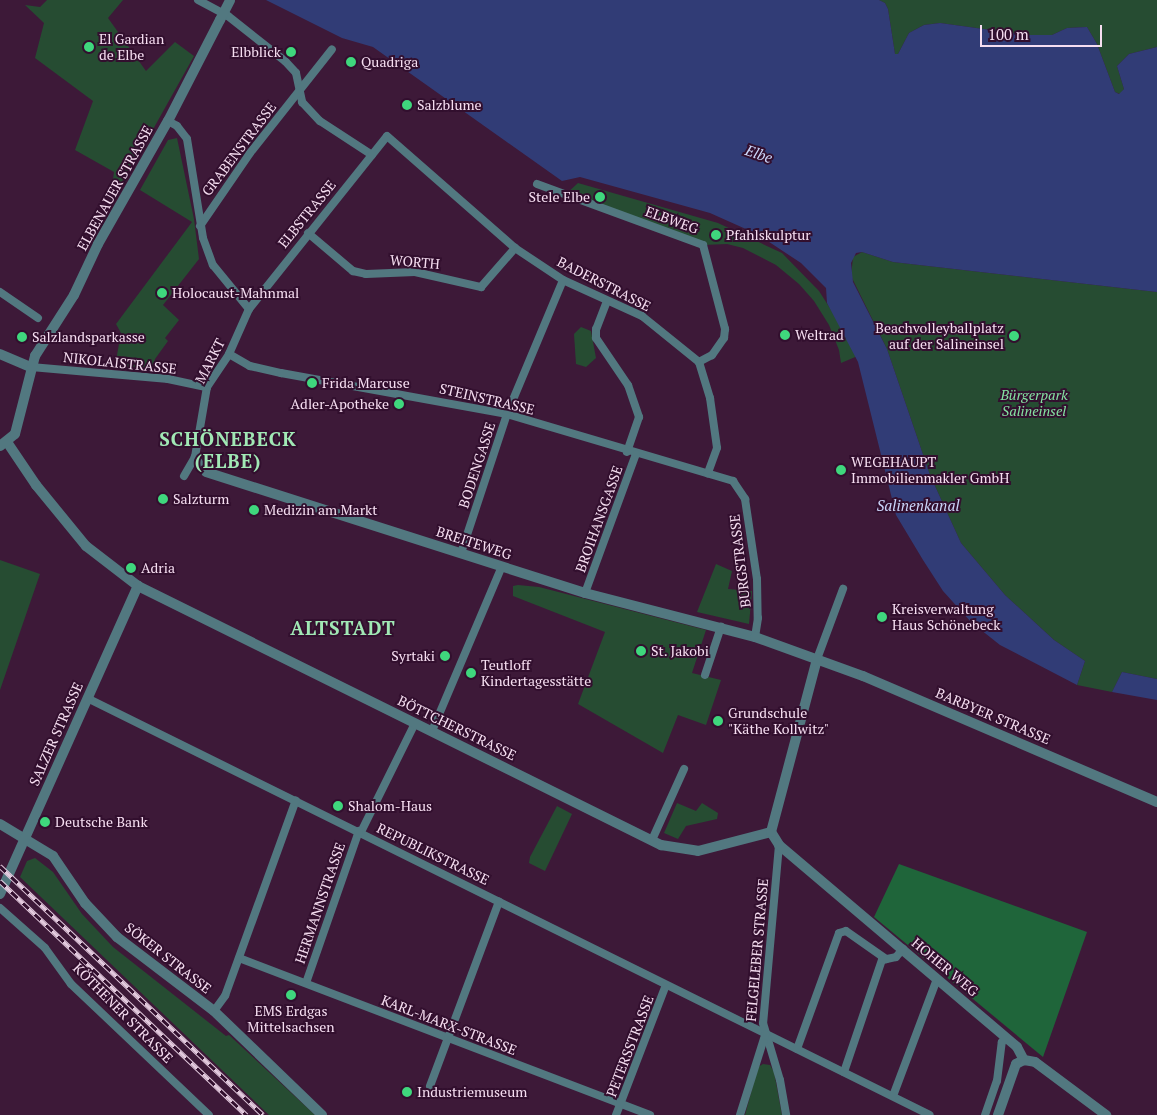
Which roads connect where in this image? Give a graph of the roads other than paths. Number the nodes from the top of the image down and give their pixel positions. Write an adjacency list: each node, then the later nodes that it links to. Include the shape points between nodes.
1 (198, 0): 4 (street, via 228,16 285,61 296,73)
2 (230, 0): 5 (street, ELBENAUER STRASSE, bridge)
3 (332, 49): 4 (street, GRABENSTRASSE)
4 (300, 90): 7 (street, via 302,102 320,121); 9 (street, GRABENSTRASSE, via 215,201)
5 (168, 121): 9 (street, via 178,126 187,139); 20 (street, ELBENAUER STRASSE)
6 (386, 136): 7 (street, ELBSTRASSE); 11 (street, BADERSTRASSE)
7 (372, 155): 10 (street, ELBSTRASSE)
8 (537, 184): 19 (street, ELBWEG, via 703,244 725,329 716,350)
9 (200, 226): 15 (street, via 213,265)
10 (308, 233): 11 (street, WORTH, via 353,270 366,274 415,272 481,287); 15 (street, ELBSTRASSE)
11 (516, 248): 12 (street, BADERSTRASSE)
12 (563, 280): 14 (street, BADERSTRASSE); 22 (street, BODENGASSE)
13 (0, 292): 16 (street)
14 (607, 301): 19 (street, BADERSTRASSE, via 642,316); 24 (street, via 596,329 596,338 628,384 639,417)
15 (249, 309): 18 (street, MARKT)
16 (38, 318)
17 (0, 354): 20 (street)
18 (228, 354): 21 (street, MARKT); 22 (street, STEINSTRASSE, via 250,366)
19 (699, 362): 28 (street, via 710,398 717,448)
20 (31, 367): 21 (street, NIKOLAISTRASSE, via 168,379); 23 (street, ELBENAUER STRASSE, via 15,434)
21 (207, 387): 26 (street, MARKT)
22 (507, 414): 24 (street, STEINSTRASSE); 31 (street, BODENGASSE)
23 (3, 444): 33 (street, BÖTTCHERSTRASSE, via 86,546)
24 (627, 452): 25 (street, STEINSTRASSE)
25 (636, 454): 28 (street, STEINSTRASSE); 35 (street, BROIHANSGASSE)
26 (195, 457): 27 (street, BREITEWEG); 29 (street)
27 (206, 472): 31 (street, BREITEWEG)
28 (708, 473): 30 (street, STEINSTRASSE)
29 (184, 476)
30 (736, 484): 37 (street, BURGSTRASSE, via 745,499 757,579)
31 (461, 553): 32 (street, BREITEWEG)
32 (502, 566): 35 (street, BREITEWEG); 42 (street)
33 (138, 586): 40 (street, SALZER STRASSE); 41 (street, BÖTTCHERSTRASSE)
34 (843, 589): 38 (street)
35 (586, 593): 36 (street, BREITEWEG)
36 (721, 627): 37 (street, BREITEWEG); 39 (street)
37 (755, 636): 38 (street, BARBYER STRASSE)
38 (818, 659): 45 (street, BARBYER STRASSE); 48 (street)
39 (705, 675)
40 (87, 698): 44 (street, REPUBLIKSTRASSE); 49 (street, SALZER STRASSE)
41 (415, 723): 42 (street, BÖTTCHERSTRASSE); 47 (street, HERMANNSTRASSE)
42 (432, 731): 50 (street, BÖTTCHERSTRASSE)
43 (684, 769): 50 (street)
44 (296, 800): 47 (street, REPUBLIKSTRASSE); 56 (street)
45 (1157, 802)
46 (0, 824): 49 (street, SÖKER STRASSE)
47 (360, 832): 53 (street, REPUBLIKSTRASSE); 59 (street, HERMANNSTRASSE)
48 (772, 832): 50 (street, BÖTTCHERSTRASSE, via 698,851 677,850); 51 (street, HOHER WEG)
49 (24, 838): 52 (street, SALZER STRASSE); 61 (street, SÖKER STRASSE, via 58,861 85,903 117,937)
50 (652, 840)
51 (779, 845): 55 (street, HOHER WEG); 62 (street, FELGELEBER STRASSE, via 763,1015)
52 (0, 894)
53 (499, 901): 60 (street, REPUBLIKSTRASSE); 64 (street)
54 (0, 908): 71 (street, KÖTHENER STRASSE, via 45,948 71,984)
55 (903, 949): 57 (street, via 896,957); 58 (street, HOHER WEG)
56 (239, 958): 59 (street, KARL-MARX-STRASSE); 61 (street, via 225,996)
57 (886, 959): 65 (street, via 846,932 839,933); 67 (street, via 882,960)
58 (938, 980): 63 (street, HOHER WEG); 69 (street)
59 (306, 983): 64 (street, KARL-MARX-STRASSE)
60 (666, 985): 62 (street, REPUBLIKSTRASSE); 70 (street, PETERSSTRASSE)
61 (214, 1011): 72 (street, SÖKER STRASSE)
62 (766, 1035): 65 (street, REPUBLIKSTRASSE); 75 (street); 76 (street, FELGELEBER STRASSE, via 780,1080)
63 (1006, 1037): 66 (street, HOHER WEG, via 1017,1046); 78 (street, via 1002,1042 997,1081)
64 (449, 1038): 68 (street); 70 (street, KARL-MARX-STRASSE)
65 (797, 1049): 67 (street, REPUBLIKSTRASSE)
66 (1024, 1060): 79 (street, via 1016,1064); 80 (street, HOHER WEG, via 1035,1062)
67 (844, 1072): 69 (street, REPUBLIKSTRASSE)
68 (430, 1086)
69 (893, 1096): 77 (street, REPUBLIKSTRASSE)
70 (621, 1104): 73 (street, PETERSSTRASSE); 74 (street, KARL-MARX-STRASSE)
71 (209, 1115)
72 (322, 1115)
73 (616, 1115)
74 (650, 1115)
75 (740, 1115)
76 (786, 1115)
77 (930, 1115)
78 (985, 1115)
79 (998, 1115)
80 (1106, 1115)

